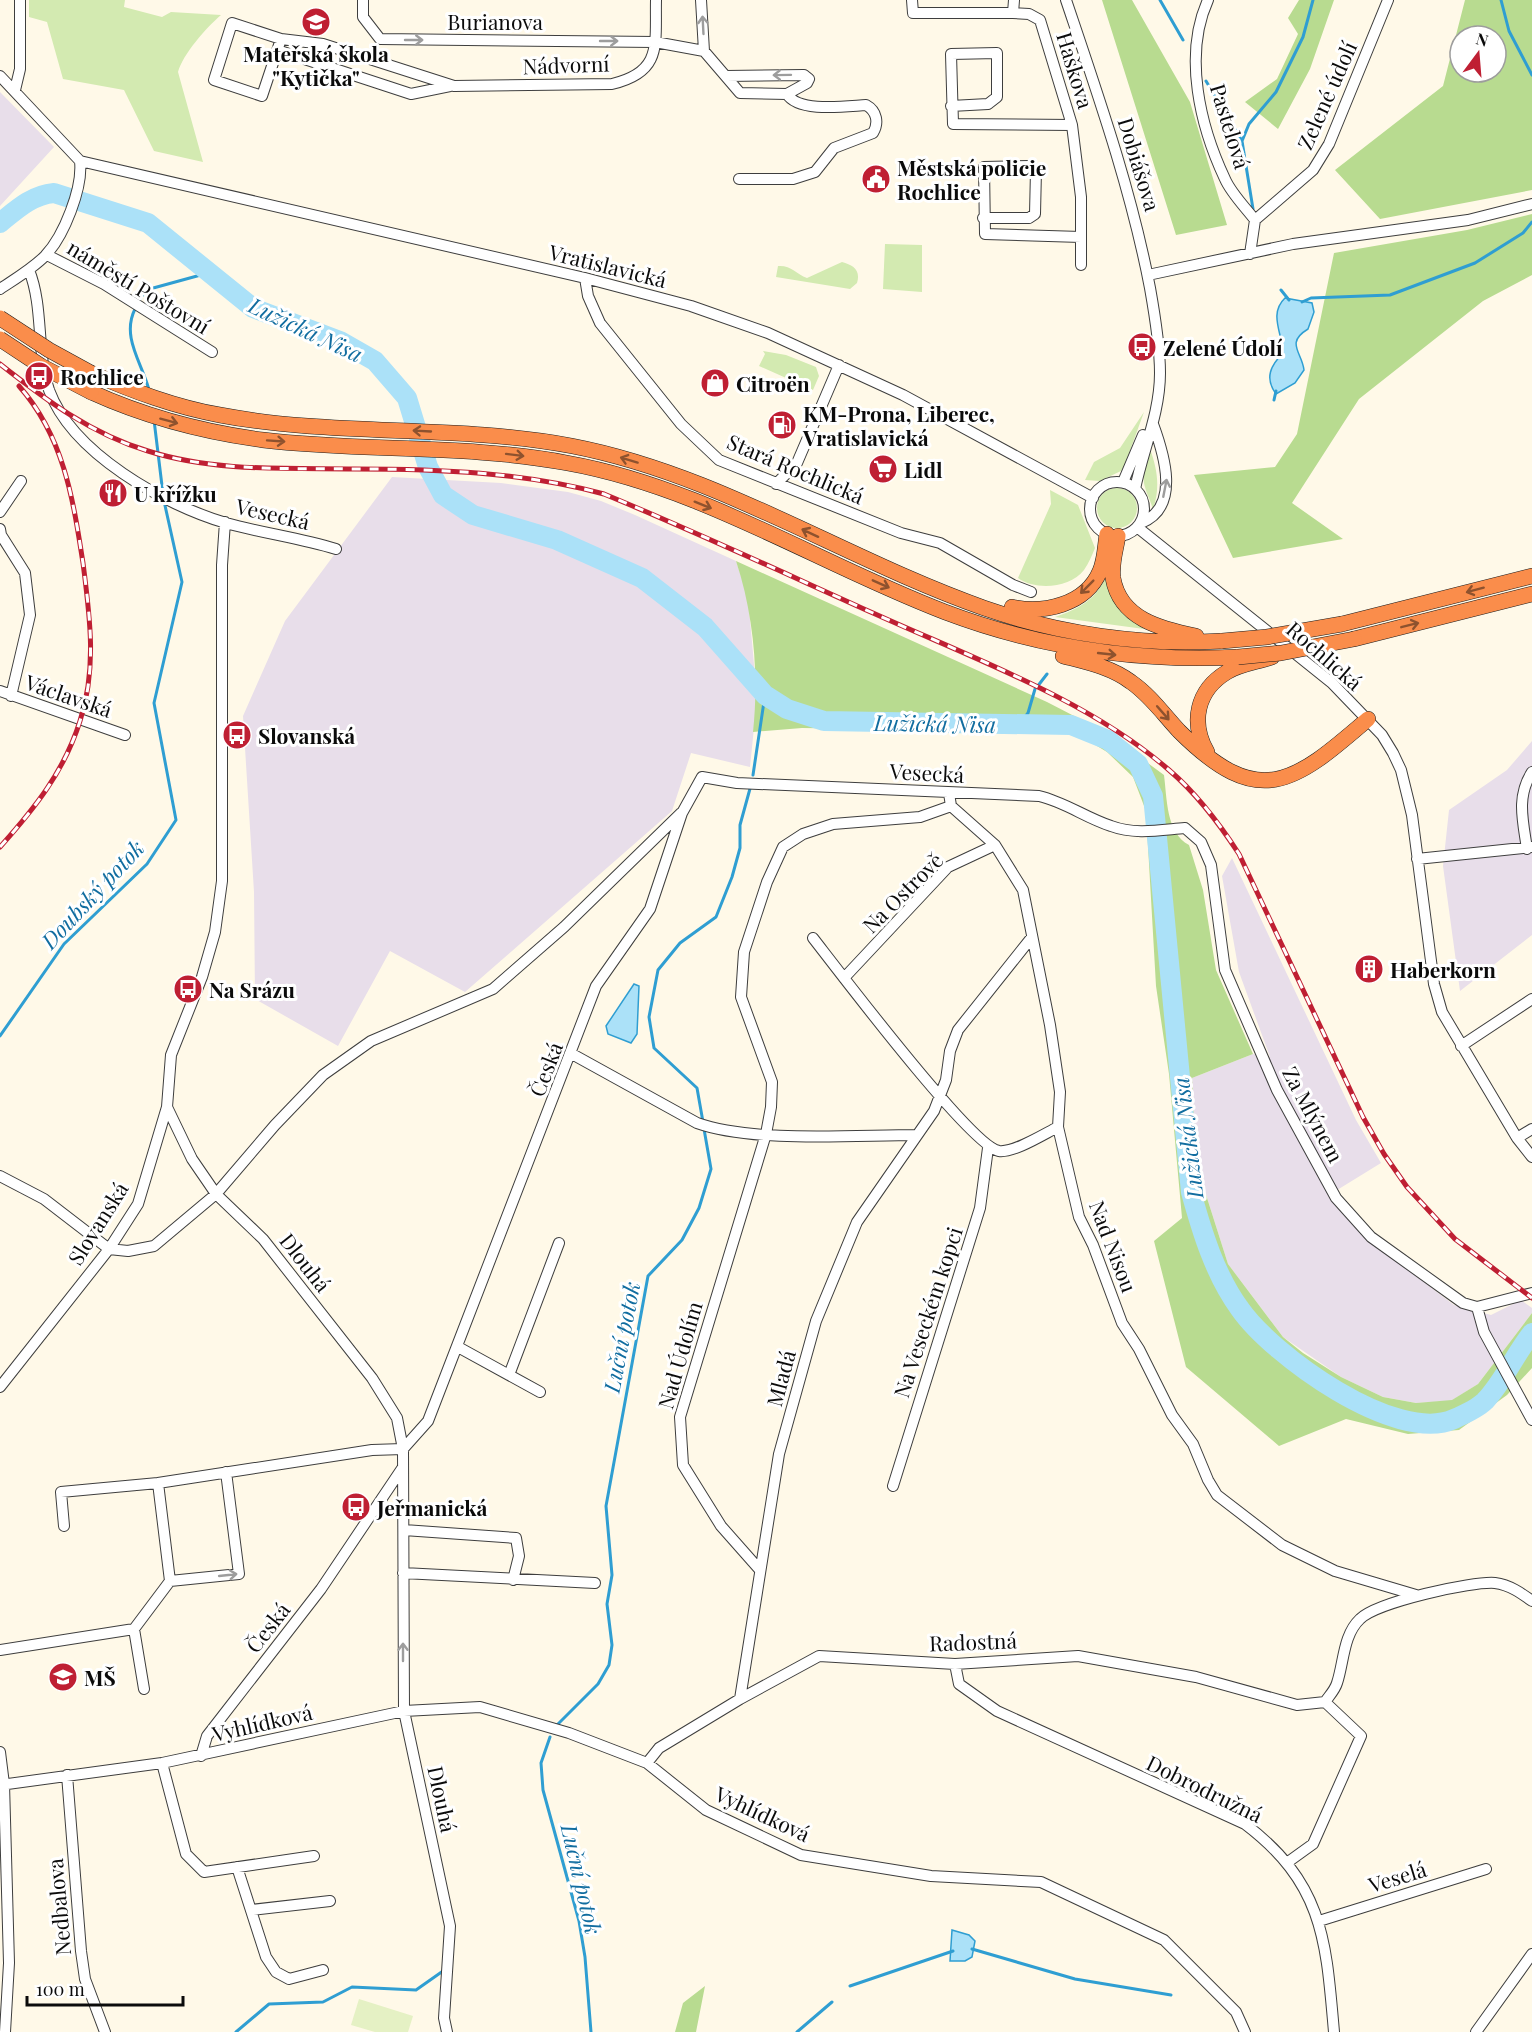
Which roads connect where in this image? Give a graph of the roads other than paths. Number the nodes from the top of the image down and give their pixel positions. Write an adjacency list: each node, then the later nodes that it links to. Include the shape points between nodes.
1 (20, 0): 18 (street, via 20,69)
2 (363, 0): 12 (street, Burianova, one-way to 12, via 363,17 380,39)
3 (656, 0): 12 (street)
4 (701, 0): 14 (street, one-way to 4)
5 (912, 0): 10 (street, Haškova, via 913,13)
6 (1014, 0): 10 (street)
7 (1066, 0): 32 (street, Dobiášova, via 1131,198)
8 (1208, 0): 26 (street, Pastelová, via 1198,34 1196,86 1225,181)
9 (1388, 0): 26 (street, Zelené údolí, via 1329,144 1313,170)
10 (1013, 13): 21 (street, Haškova, via 1029,14 1040,20)
11 (281, 39): 13 (street, Nádvorní); 13 (street, Nádvorní, via 232,23 214,80 262,96); 17 (street, Nádvorní, via 323,44)
12 (655, 42): 14 (street, Burianova); 17 (street, Nádvorní, via 655,56 646,69 633,79 612,84)
13 (277, 51): 17 (street, Nádvorní, via 411,94)
14 (704, 51): 16 (street)
15 (0, 76): 18 (street)
16 (726, 76): 19 (street, via 740,93); 19 (street, one-way to 16, via 807,83 807,76)
17 (454, 86)
18 (15, 90): 22 (street)
19 (787, 93): 23 (street, via 790,99 806,106 867,105 875,115 876,128 873,133 834,148 815,172 793,179)
20 (951, 106): 20 (street, via 951,54 997,53 996,97 988,104); 21 (street, Haškova, via 953,124)
21 (1072, 125): 27 (street, Haškova, via 1082,197)
22 (80, 160): 29 (street, náměstí Poštovní, via 79,184 71,208); 33 (street, Vratislavická)
23 (739, 178)
24 (1532, 204): 28 (street, via 1468,220 1293,244)
25 (983, 218): 25 (street, via 984,167 1029,166 1036,170 1035,214 1029,218); 27 (street, via 984,234)
26 (1255, 220): 28 (street)
27 (1081, 237): 30 (street, Haškova)
28 (1250, 254): 32 (street)
29 (47, 255): 31 (street, náměstí Poštovní); 38 (street, náměstí Poštovní, via 104,284)
30 (1080, 265)
31 (29, 270): 34 (street, náměstí Poštovní); 47 (street, Vesecká, via 36,289 42,364 65,422 100,457 156,493)
32 (1148, 275): 37 (street, Dobiášova)
33 (585, 278): 39 (street, Vratislavická, via 702,310 768,333); 43 (street, Stará Rochlická, via 600,323 681,424 719,460)
34 (0, 289)
35 (0, 318): 52 (highway, one-way to 35, bridge, via 663,471 573,446 473,434 267,422 186,408 91,373)
36 (0, 339): 56 (highway, one-way to 56, bridge, via 41,366 121,406 187,426 264,440 457,450 569,463 656,486)
37 (1158, 344): 40 (street, Dobiášova); 42 (street, Dobiášova, via 1152,405)
38 (212, 352)
39 (839, 365): 43 (street, via 798,463); 45 (street, Vratislavická, via 950,419)
40 (1157, 434): 44 (street, Dobiášova); 48 (street, one-way to 40, via 1159,508 1165,491 1167,473)
41 (21, 482): 46 (street)
42 (1123, 482): 44 (street); 45 (street, via 1103,486)
43 (777, 484): 54 (street, Stará Rochlická, via 901,533 940,543)
44 (1135, 489): 48 (street, via 1144,505)
45 (1093, 498): 50 (street, via 1091,516 1099,529)
46 (0, 512)
47 (225, 522): 51 (street, Vesecká); 79 (street, Slovanská, via 222,881 215,932 202,977 171,1055)
48 (1139, 525): 50 (street, via 1131,532); 61 (street, Rochlická, via 1332,683)
49 (0, 529): 60 (street, via 25,573 30,615)
50 (1112, 535): 52 (highway, one-way to 52, via 1092,583 1078,596 1048,609 1005,605); 57 (highway, via 1113,579 1130,609 1161,629)
51 (336, 549)
52 (882, 566): 57 (highway, via 984,608 1062,629 1148,641)
53 (1532, 576): 57 (highway, one-way to 57, bridge, via 1342,624)
54 (1031, 592)
55 (1532, 594): 58 (highway, one-way to 55, bridge)
56 (963, 618): 58 (highway, one-way to 58, bridge, via 1016,635 1095,652 1155,658); 63 (highway, one-way to 63, via 982,630 1107,669 1131,681)
57 (1222, 641)
58 (1281, 653): 63 (highway, bridge, via 1229,671 1207,688 1197,717 1198,735)
59 (0, 691): 60 (street, Václavská)
60 (11, 696): 62 (street, Václavská)
61 (1368, 719): 63 (highway, via 1322,757 1291,776 1267,780 1242,777); 71 (street, Rochlická, via 1382,735 1401,770)
62 (125, 735)
63 (1213, 763)
64 (1532, 772): 70 (street, via 1522,792 1521,806)
65 (949, 793): 66 (street); 67 (street, Vesecká, via 737,783 702,777); 68 (street, Vesecká, via 1039,796 1057,800 1112,827 1142,832)
66 (951, 806): 69 (street, Nad Nisou); 82 (street, Nad Údolím, via 920,817 833,824 803,834 783,847 744,952 741,997 772,1082)
67 (682, 813): 77 (street, Česká, via 650,909 596,986); 88 (street, via 564,927 493,989 370,1041 323,1076)
68 (1181, 829): 92 (street, Za Mlýnem, via 1201,842 1211,865 1225,970 1277,1090 1336,1198 1371,1238 1448,1294)
69 (995, 845): 72 (street, Nad Nisou, via 1023,890); 74 (street, Na Ostrově, via 948,867)
70 (1529, 848): 71 (street)
71 (1418, 859): 76 (street, Rochlická, via 1434,984 1442,1012)
72 (1032, 937): 78 (street, via 958,1030); 80 (street, Nad Nisou, via 1060,1092)
73 (813, 938): 74 (street)
74 (844, 978): 78 (street)
75 (1532, 999): 76 (street)
76 (1461, 1046): 84 (street, Rochlická)
77 (572, 1054): 82 (street, via 697,1123); 93 (street, Česká)
78 (940, 1096): 83 (street, Mladá, via 934,1111); 85 (street)
79 (167, 1107): 88 (street, Dlouhá, via 192,1159); 90 (street, Slovanská, via 138,1204)
80 (1058, 1127): 85 (street, via 1001,1152); 110 (street, Nad Nisou, via 1079,1217 1094,1245 1122,1323 1172,1415 1193,1444 1217,1495 1282,1545 1309,1559 1335,1571)
81 (1532, 1129): 84 (street)
82 (766, 1134): 83 (street); 105 (street, Nad Údolím, via 680,1418 683,1465 721,1526)
83 (915, 1135): 105 (street, Mladá, via 857,1222 816,1321 779,1454)
84 (1517, 1138): 86 (street, Rochlická)
85 (988, 1148): 102 (street, Na Veseckém kopci, via 980,1208)
86 (1532, 1157)
87 (0, 1176): 90 (street, via 44,1199)
88 (216, 1194): 90 (street, via 154,1246 128,1251); 98 (street, Dlouhá, via 263,1239 372,1378 397,1418)
89 (559, 1243): 94 (street)
90 (109, 1249): 95 (street, Slovanská)
91 (1532, 1293): 92 (street)
92 (1477, 1307): 97 (street, via 1484,1332)
93 (458, 1347): 94 (street); 98 (street, Česká, via 428,1421)
94 (509, 1375): 96 (street)
95 (0, 1387)
96 (540, 1392)
97 (1532, 1420)
98 (403, 1449): 99 (street); 100 (street, via 372,1450)
99 (403, 1467): 104 (street, Dlouhá); 120 (street, Česká, via 321,1589 207,1736)
100 (226, 1472): 101 (street); 108 (street, one-way to 100, via 239,1574)
101 (158, 1483): 103 (street, via 61,1492); 108 (street)
102 (893, 1486)
103 (64, 1526)
104 (404, 1530): 106 (street, Dlouhá); 107 (street, via 516,1538 519,1556)
105 (759, 1569): 116 (street, Mladá)
106 (403, 1573): 107 (street); 118 (street, Dlouhá, one-way to 106)
107 (513, 1580): 109 (street)
108 (170, 1581): 112 (street)
109 (595, 1583)
110 (1416, 1595): 111 (street, Nad Nisou, via 1494,1583 1515,1589); 117 (street, Nad Nisou, via 1359,1619 1346,1643 1336,1685)
111 (1532, 1601)
112 (134, 1629): 113 (street); 115 (street)
113 (0, 1650)
114 (955, 1664): 116 (street, Radostná, via 819,1656); 117 (street, Radostná, via 1078,1656 1196,1677 1297,1706); 126 (street, Dobrodružná, via 959,1684 997,1711 1245,1824)
115 (144, 1689)
116 (740, 1699): 121 (street, Radostná, via 659,1748)
117 (1325, 1702): 126 (street, via 1361,1736 1313,1844)
118 (404, 1711): 120 (street, Vyhlídková); 121 (street, Vyhlídková, via 480,1707); 137 (street, Dlouhá, via 450,1926 444,2018)
119 (0, 1752): 124 (street)
120 (201, 1756): 122 (street)
121 (647, 1763): 138 (street, Vyhlídková, via 706,1810 801,1855 931,1876 1041,1882 1164,1940 1236,2012)
122 (162, 1764): 123 (street); 127 (street, via 186,1854 204,1872)
123 (67, 1775): 124 (street); 136 (street, Nedbalova, via 82,1960 93,2007)
124 (2, 1784): 134 (street, via 9,1963)
125 (314, 1856): 127 (street)
126 (1288, 1862): 131 (street, Dobrodružná)
127 (237, 1867): 130 (street)
128 (1486, 1869): 131 (street, Veselá)
129 (330, 1901): 130 (street)
130 (251, 1910): 133 (street, via 266,1957 276,1972 289,1979)
131 (1319, 1921): 139 (street, Dobrodružná, via 1328,1964)
132 (1532, 1954): 140 (street)
133 (323, 1970)
134 (3, 1988): 135 (street)
135 (5, 2032)
136 (105, 2032)
137 (447, 2032)
138 (1245, 2032)
139 (1334, 2032)
140 (1476, 2032)

